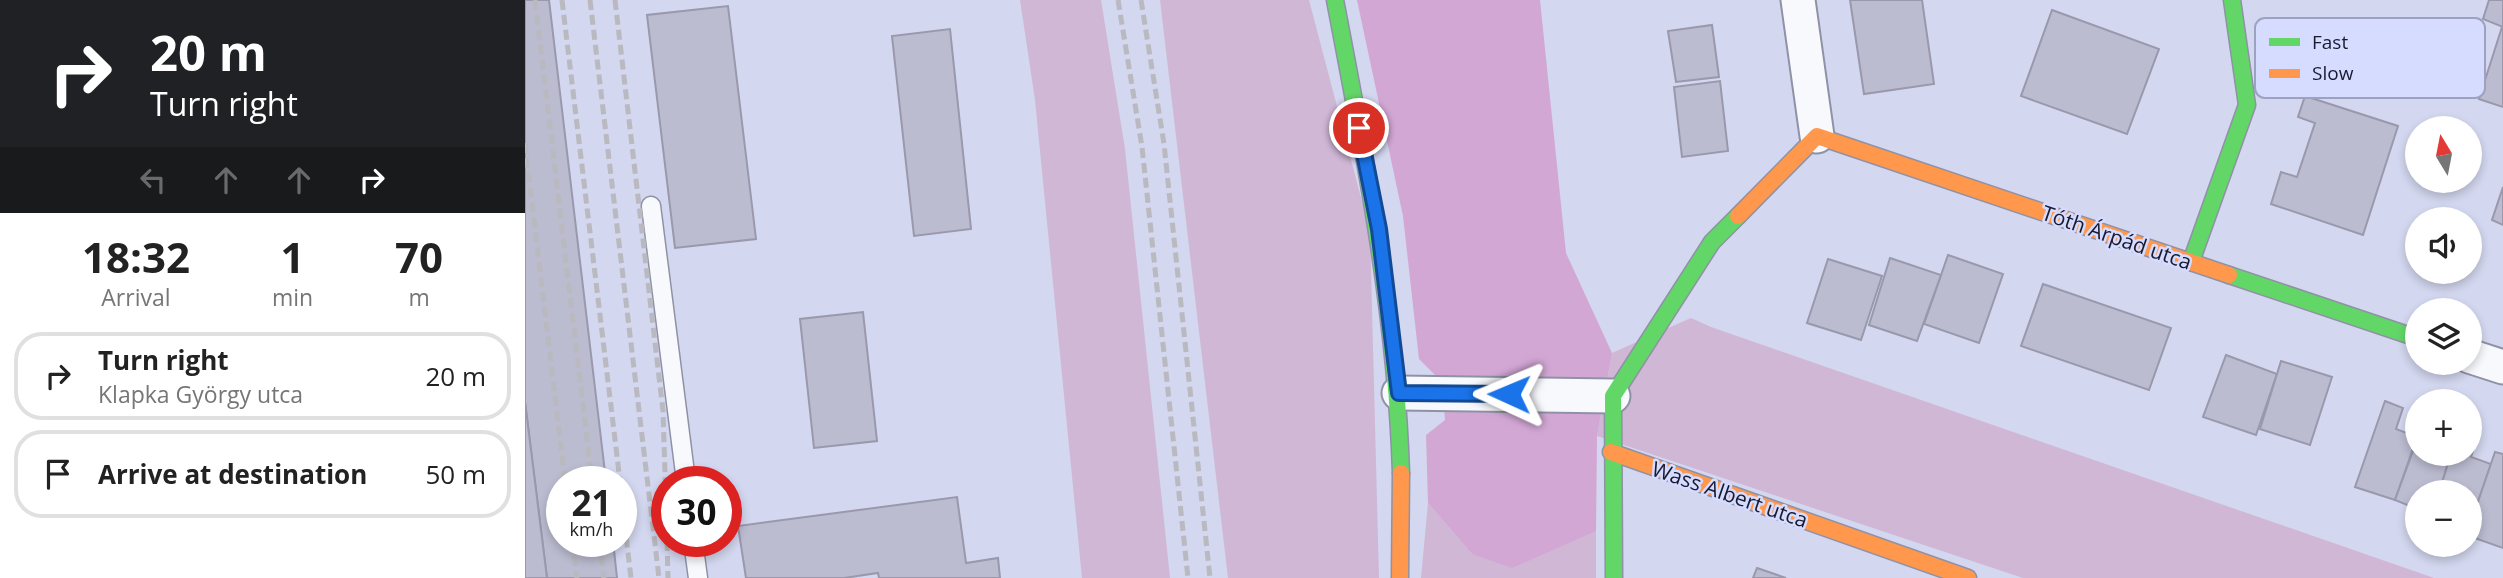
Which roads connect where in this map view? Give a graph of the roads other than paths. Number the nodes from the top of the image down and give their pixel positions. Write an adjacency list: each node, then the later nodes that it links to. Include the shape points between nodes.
1 (1335, 0): 10 (street, via 1379,229)
2 (1798, 0): 4 (street)
3 (2232, 0): 6 (street, via 2247,105)
4 (1817, 136): 6 (street, Tóth Árpád utca); 11 (street, via 1712,242)
5 (651, 206): 13 (lane)
6 (2191, 262): 7 (street, Tóth Árpád utca)
7 (2405, 334)
8 (2482, 360): 9 (street)
9 (2503, 367)
10 (1399, 393): 11 (street); 16 (street)
11 (1613, 396): 12 (street)
12 (1611, 452): 17 (street); 18 (street, Wass Albert utca)
13 (684, 466)
14 (695, 557): 15 (lane)
15 (698, 578)
16 (1400, 578)
17 (1614, 578)
18 (1968, 578)

